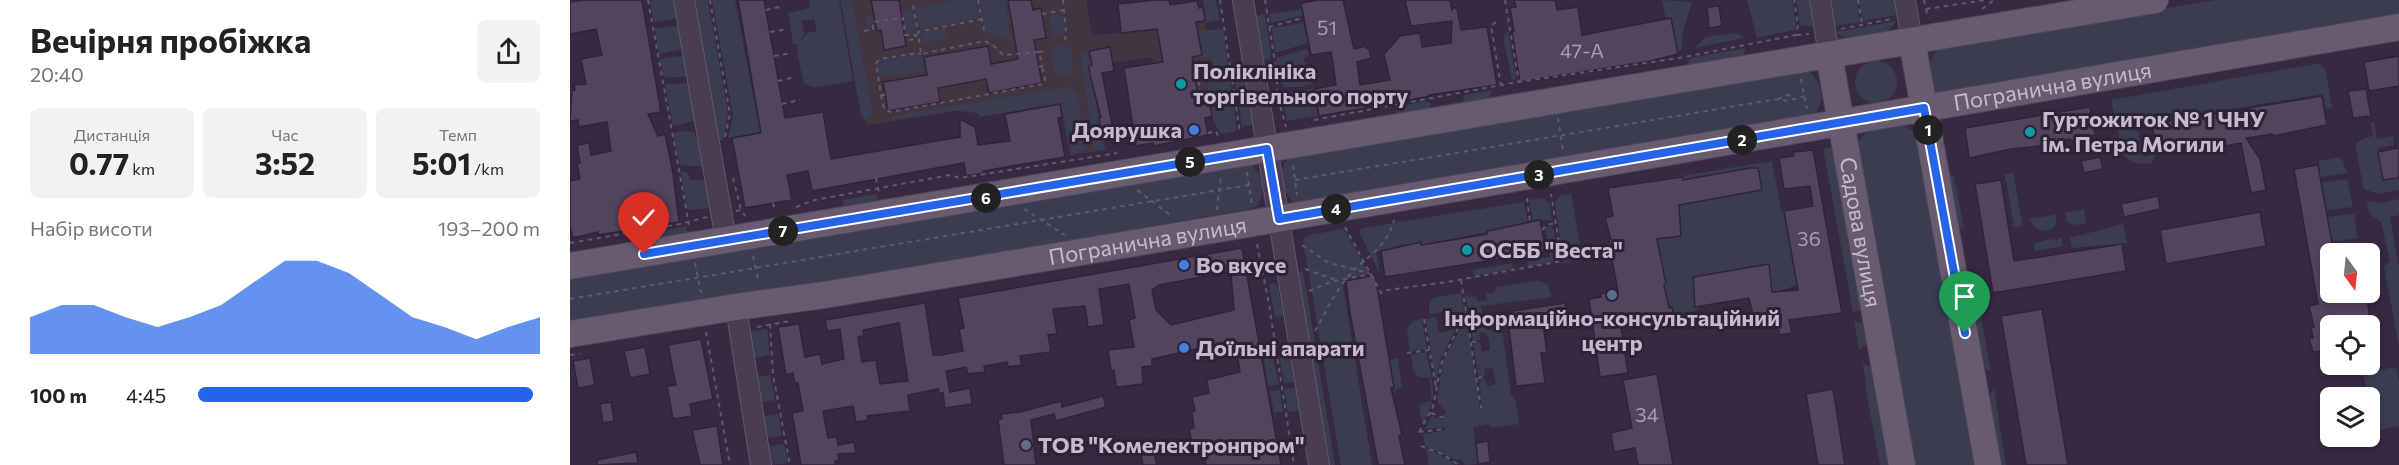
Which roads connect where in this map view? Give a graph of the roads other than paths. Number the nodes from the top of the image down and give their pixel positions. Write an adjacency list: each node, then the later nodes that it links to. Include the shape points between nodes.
1 (684, 0): 12 (street)
2 (1243, 0): 10 (street)
3 (1820, 0): 7 (street, Садова вулиця)
4 (2155, 0): 5 (main road)
5 (1916, 16): 7 (main road); 8 (main road)
6 (2399, 27): 8 (main road, Погранична вулиця)
7 (1829, 55): 9 (main road, Садова вулиця); 10 (main road)
8 (1924, 108): 9 (main road, Погранична вулиця); 19 (main road)
9 (1842, 123): 11 (main road, Погранична вулиця); 18 (main road, Садова вулиця)
10 (1267, 149): 11 (street); 12 (main road)
11 (1279, 219): 14 (main road, Погранична вулиця); 17 (street)
12 (726, 240): 13 (main road)
13 (570, 266)
14 (736, 307): 15 (main road, Погранична вулиця); 16 (street)
15 (570, 334)
16 (761, 465)
17 (1319, 465)
18 (1902, 465)
19 (1988, 465)

